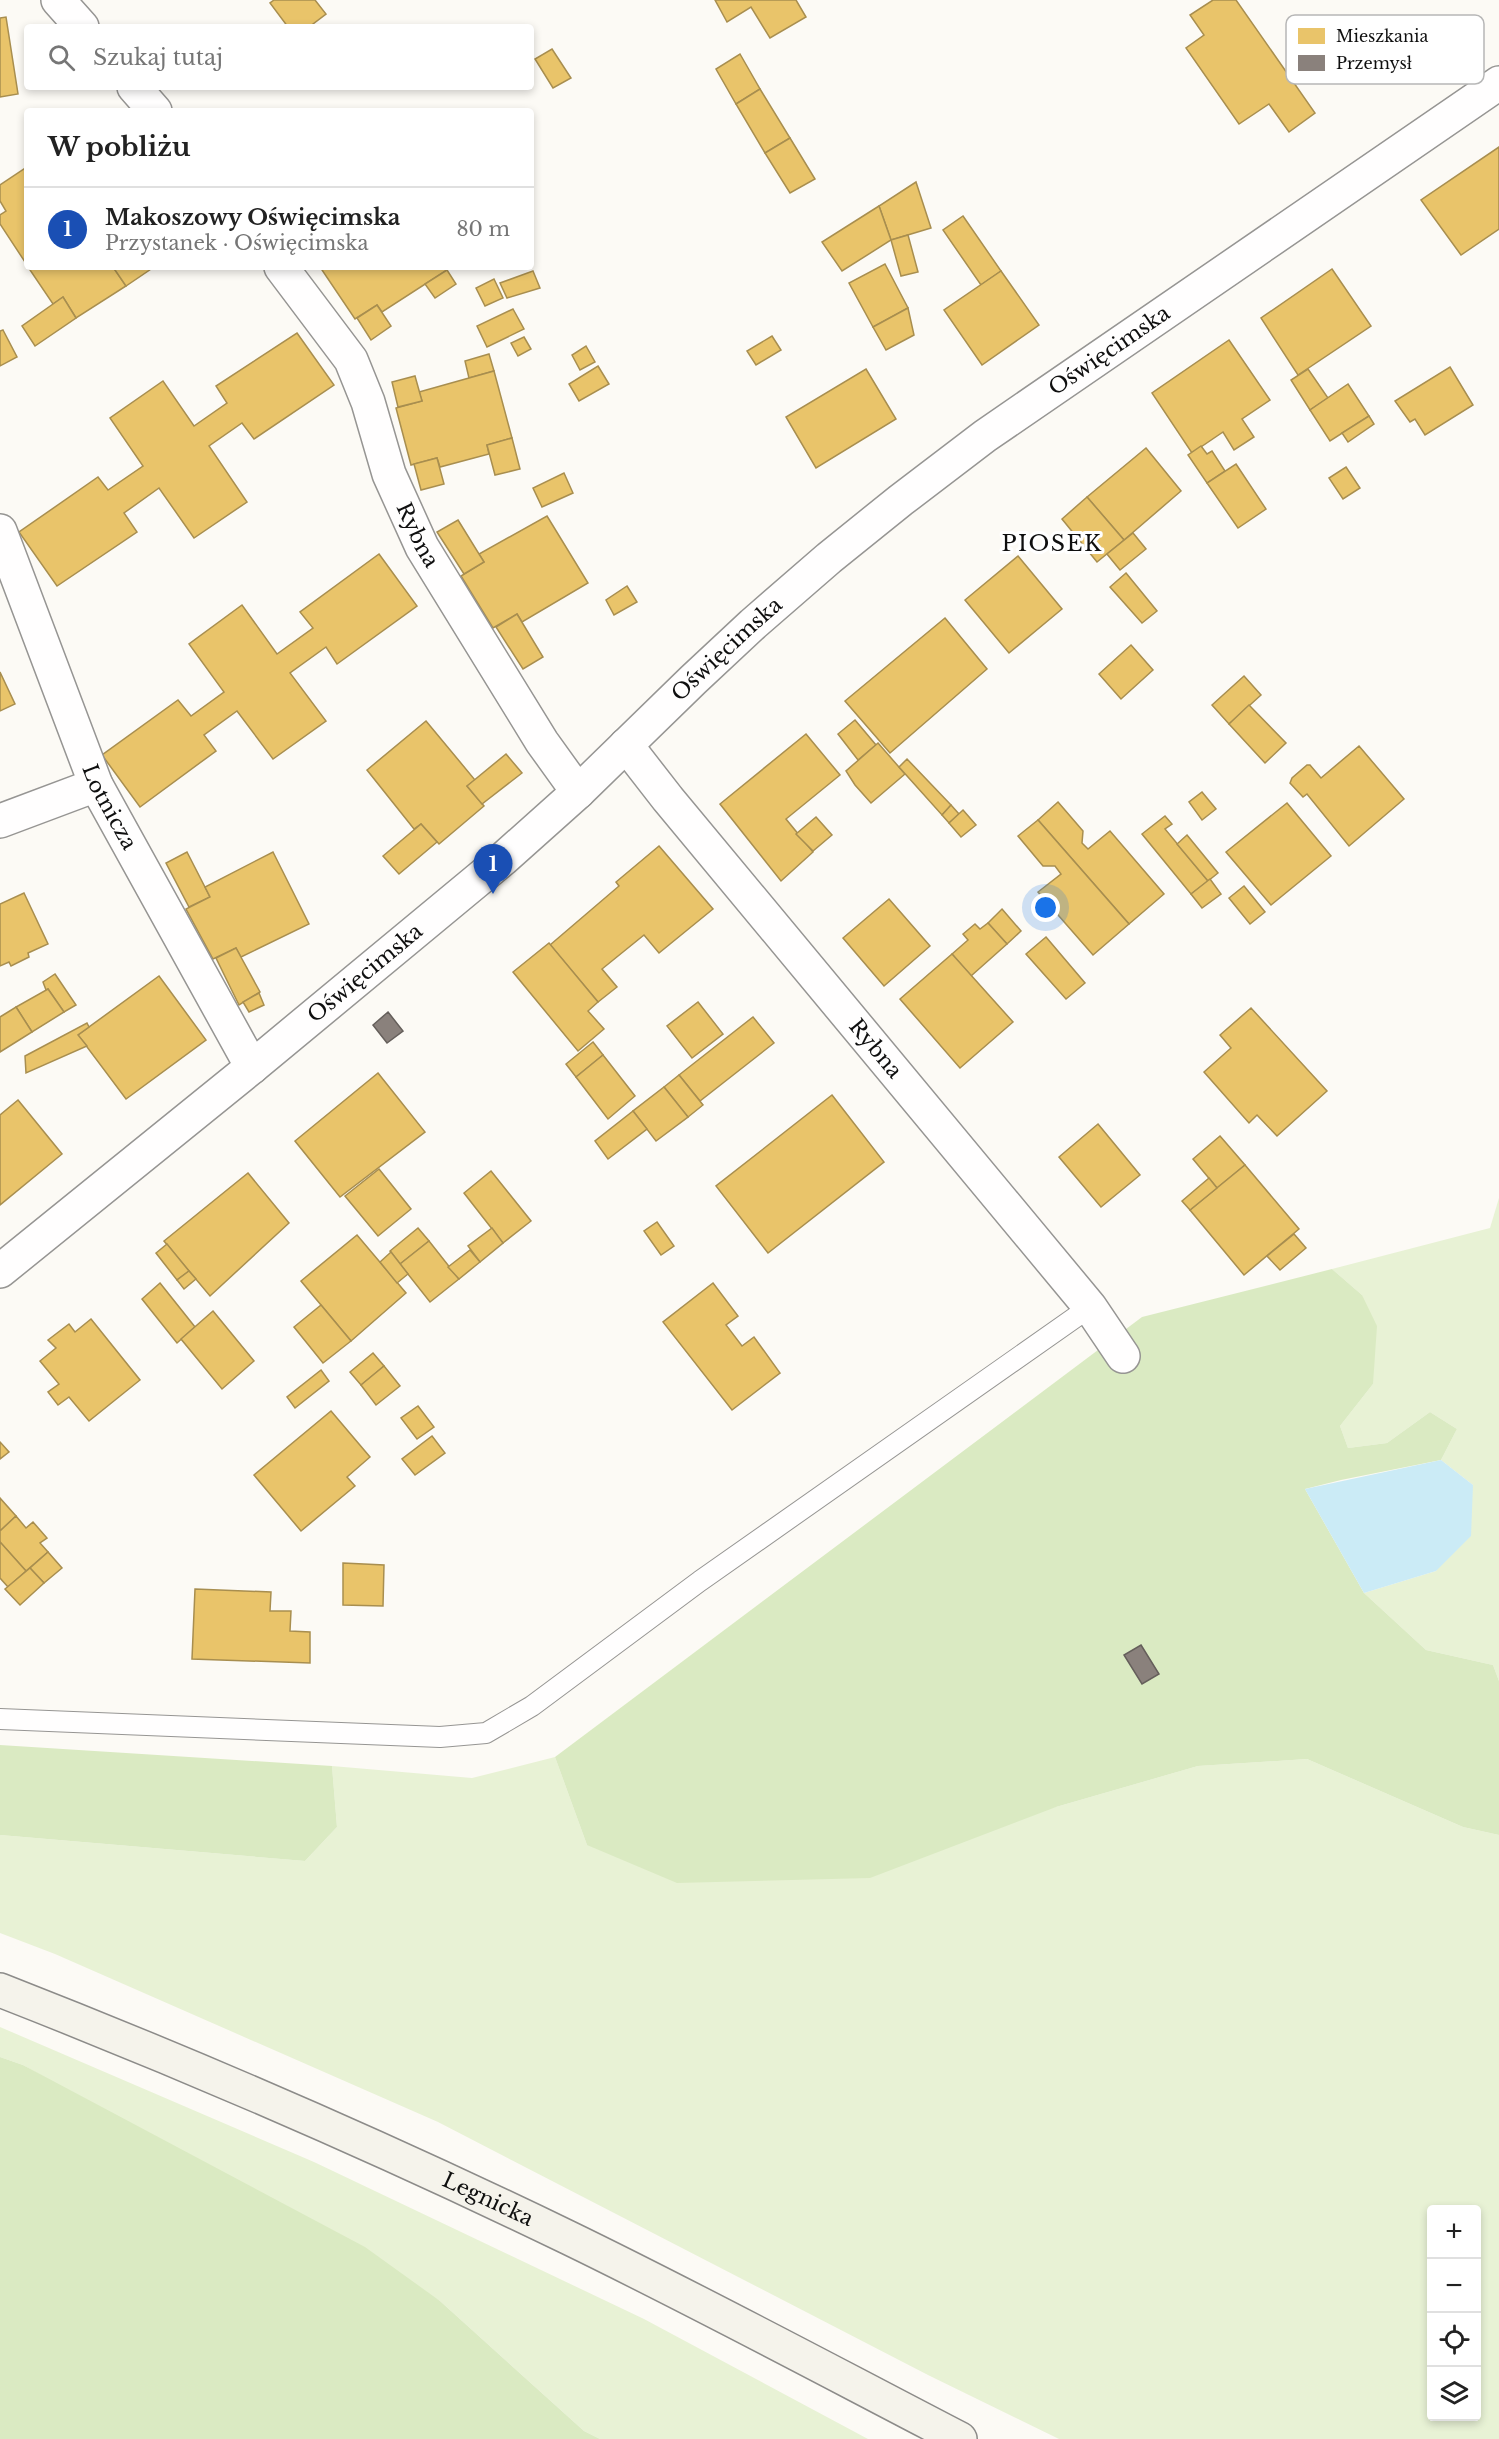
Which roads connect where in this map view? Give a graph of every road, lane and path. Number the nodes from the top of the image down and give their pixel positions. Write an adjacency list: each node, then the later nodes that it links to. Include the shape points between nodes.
1 (58, 0): 2 (street)
2 (79, 24)
3 (1499, 83): 8 (street, Oświęcimska, via 929,478 829,558)
4 (137, 90): 5 (street)
5 (152, 108)
6 (283, 270): 10 (street, Rybna, via 351,360 389,474 422,547 542,742)
7 (0, 531): 9 (street, Lotnicza)
8 (626, 745): 10 (street, Oświęcimska); 14 (street, Rybna)
9 (96, 785): 11 (street); 12 (street, Lotnicza)
10 (578, 792): 12 (street, Oświęcimska, via 494,867)
11 (0, 821)
12 (252, 1067): 13 (street, Oświęcimska)
13 (0, 1272)
14 (1090, 1307): 15 (street, Rybna); 16 (lane, via 700,1581 532,1706 486,1733 440,1737)
15 (1123, 1356)
16 (0, 1719)
17 (0, 1990): 18 (main road, Legnicka, via 363,2141 568,2237)
18 (960, 2439)

